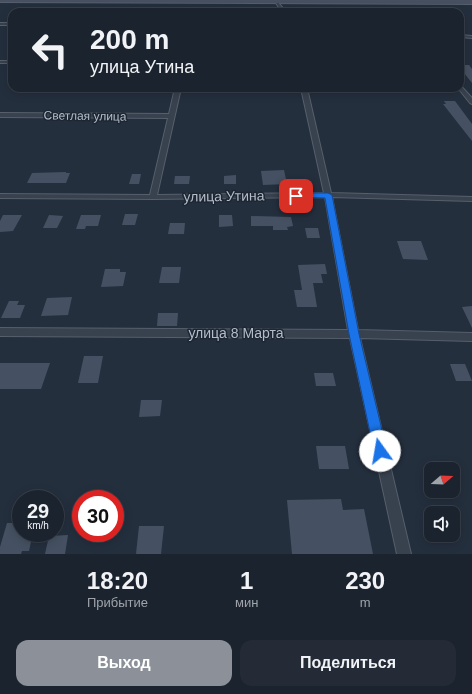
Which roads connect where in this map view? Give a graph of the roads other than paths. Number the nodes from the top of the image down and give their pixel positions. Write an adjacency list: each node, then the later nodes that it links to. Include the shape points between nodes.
1 (0, 0): 2 (main road)
2 (275, 1): 3 (main road); 4 (street)
3 (472, 2)
4 (281, 8)
5 (177, 92): 10 (street)
6 (305, 92): 11 (street)
7 (464, 92): 8 (street)
8 (472, 102)
9 (0, 115): 10 (street, Светлая улица)
10 (171, 116): 13 (street)
11 (328, 195): 13 (street, улица Утина); 14 (street, улица Утина); 16 (street)
12 (0, 196): 13 (street, улица Утина)
13 (153, 197)
14 (472, 199)
15 (0, 332): 16 (street, улица 8 Марта)
16 (354, 334): 17 (street, улица 8 Марта); 18 (street)
17 (472, 336)
18 (404, 554)

